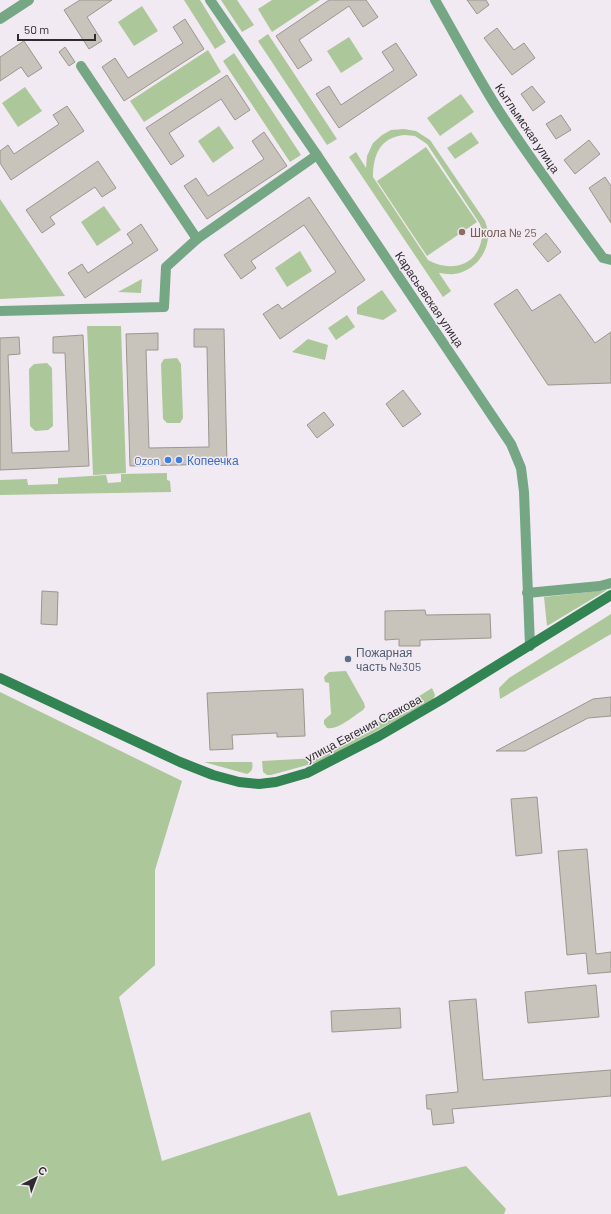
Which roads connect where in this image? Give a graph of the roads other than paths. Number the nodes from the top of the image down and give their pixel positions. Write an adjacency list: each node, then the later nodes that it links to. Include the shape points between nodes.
1 (28, 0): 4 (street)
2 (210, 0): 6 (street, Карасьевская улица)
3 (435, 0): 8 (street, Кытлымская улица, via 501,113 603,258)
4 (0, 18)
5 (81, 66): 7 (street)
6 (317, 155): 7 (street); 11 (street, Карасьевская улица, via 511,444 521,468 524,492)
7 (197, 239): 9 (street, via 166,267 164,307)
8 (611, 260)
9 (0, 311)
10 (611, 583): 11 (street)
11 (527, 593): 13 (street, Карасьевская улица)
12 (611, 595): 13 (main road, улица Евгения Савкова)
13 (530, 646): 14 (main road, улица Евгения Савкова, via 352,751 307,773 259,784 239,782 180,762)
14 (0, 678)

